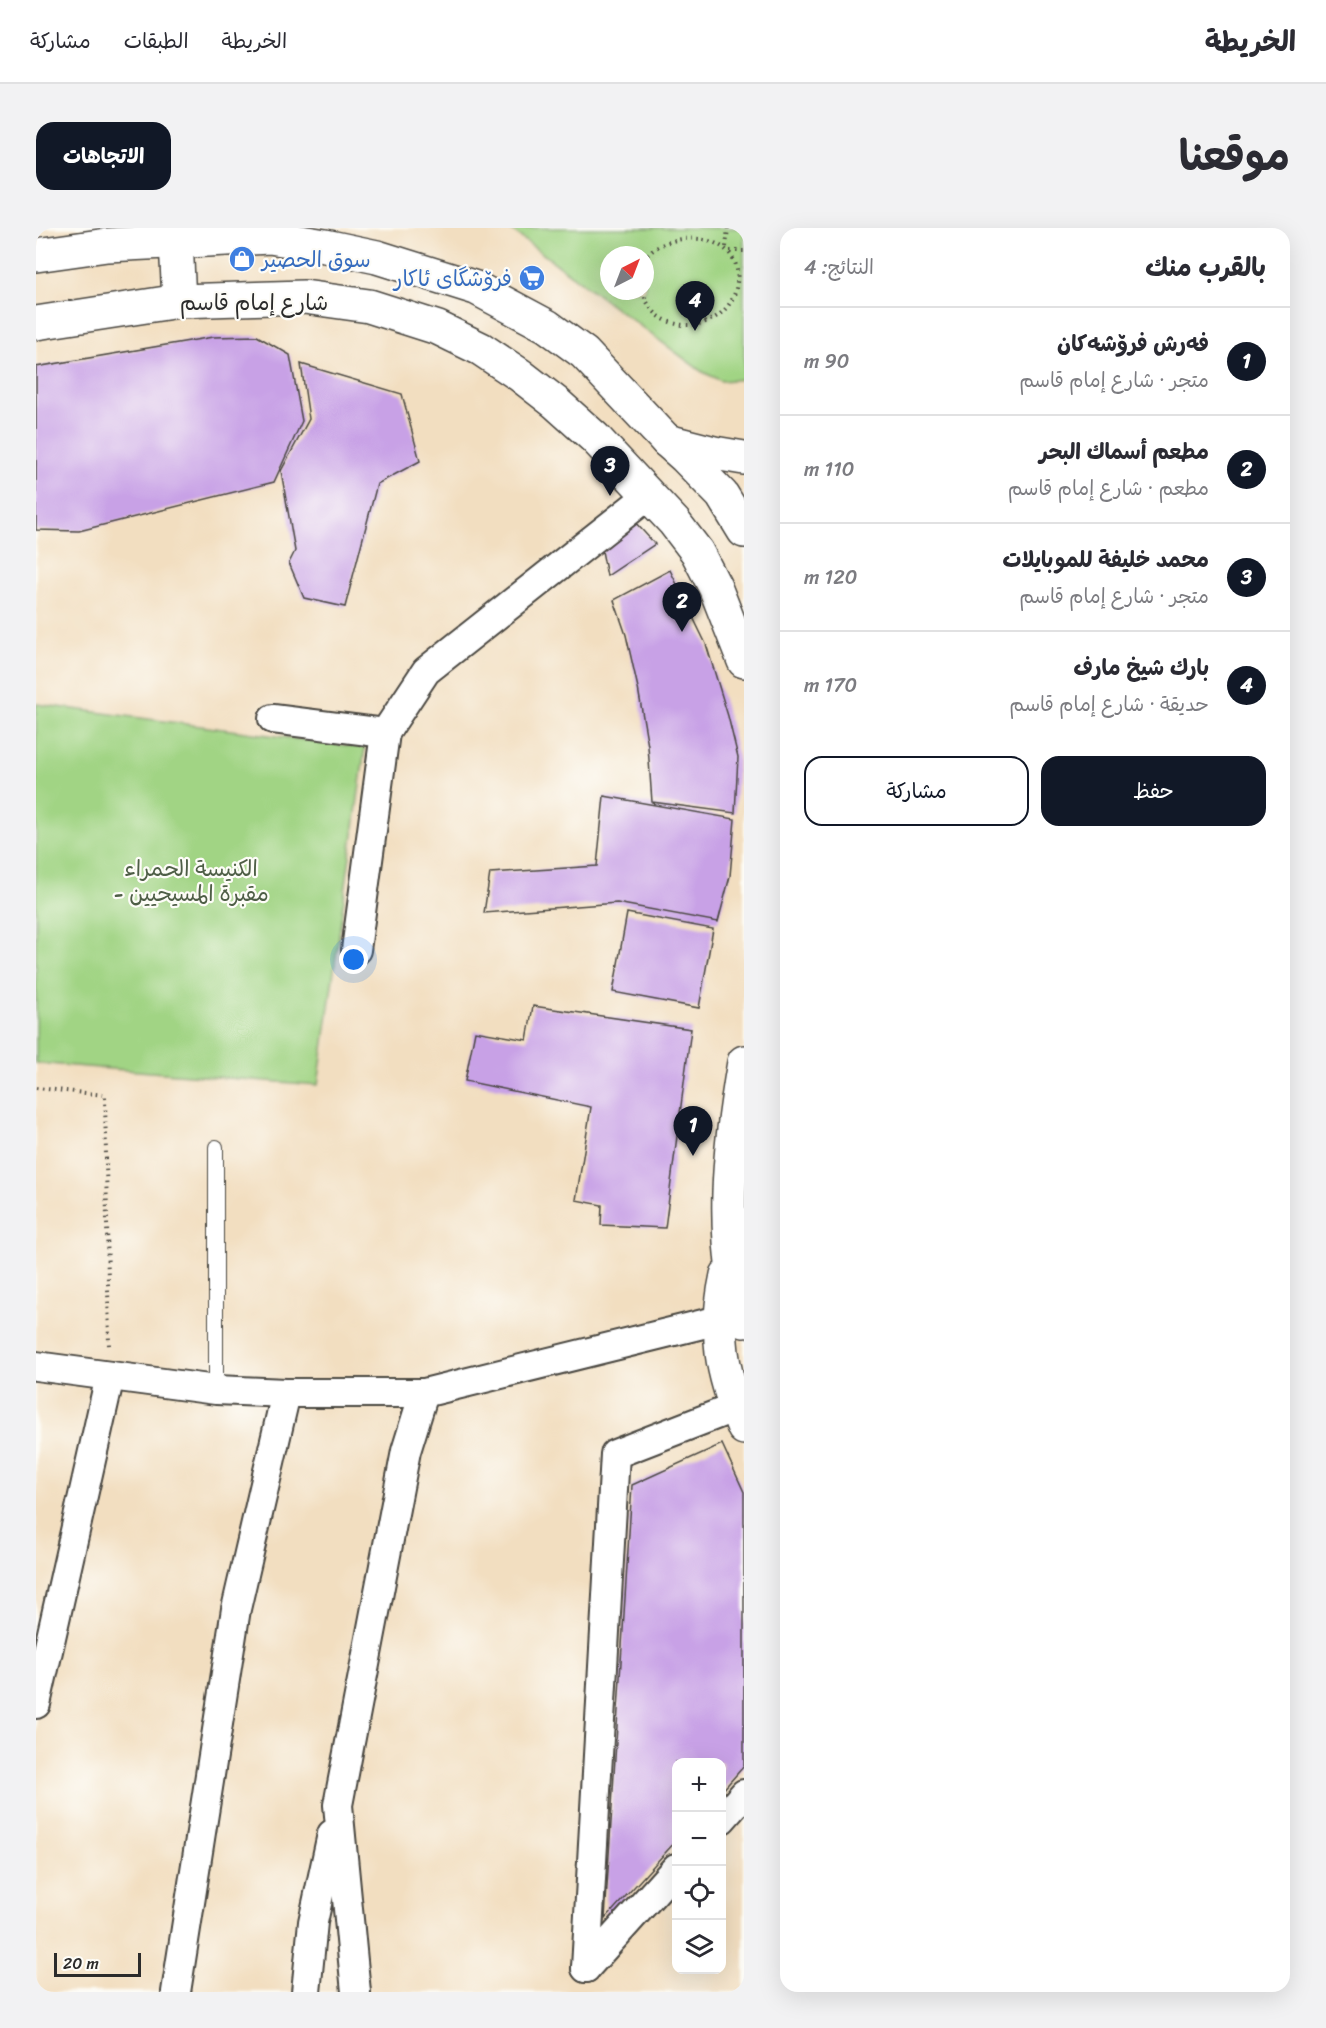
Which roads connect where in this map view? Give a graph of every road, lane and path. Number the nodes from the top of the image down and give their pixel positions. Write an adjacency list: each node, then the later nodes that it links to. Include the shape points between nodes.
1 (728, 228): 6 (path)
2 (711, 235): 6 (path)
3 (660, 238): 5 (path)
4 (176, 241): 8 (main road); 10 (main road); 12 (main road, via 270,237 377,257 476,288 547,326 584,353)
5 (653, 246)
6 (728, 249): 7 (path); 9 (path, via 736,266 737,283 733,299 710,321 678,325 663,318)
7 (744, 251)
8 (36, 255)
9 (647, 300)
10 (179, 301): 11 (main road, شارع إمام قاسم); 14 (main road, شارع إمام قاسم, via 304,297 369,306 438,328 481,349 556,403)
11 (36, 323)
12 (667, 441): 13 (main road); 15 (main road, via 722,495)
13 (744, 458)
14 (649, 495): 16 (main road, شارع إمام قاسم, via 697,552 715,586); 18 (street, via 426,671)
15 (744, 531)
16 (744, 661)
17 (273, 719): 18 (street)
18 (386, 733): 19 (street)
19 (356, 950)
20 (744, 1062): 23 (main road, via 731,1149 732,1256 721,1301)
21 (36, 1088): 25 (path, via 105,1095)
22 (216, 1147): 26 (lane)
23 (735, 1319): 28 (street); 29 (main road, via 722,1354)
24 (36, 1366): 25 (street)
25 (110, 1376): 26 (street); 30 (street)
26 (216, 1390): 27 (street)
27 (286, 1393): 28 (street); 35 (street, via 236,1609)
28 (424, 1393): 32 (street, via 406,1451)
29 (740, 1418): 34 (street, via 615,1454 586,1968)
30 (36, 1704)
31 (744, 1794): 33 (street)
32 (338, 1805): 36 (street, via 313,1922); 37 (street)
33 (726, 1814)
34 (672, 1872)
35 (176, 1992)
36 (306, 1992)
37 (356, 1992)

